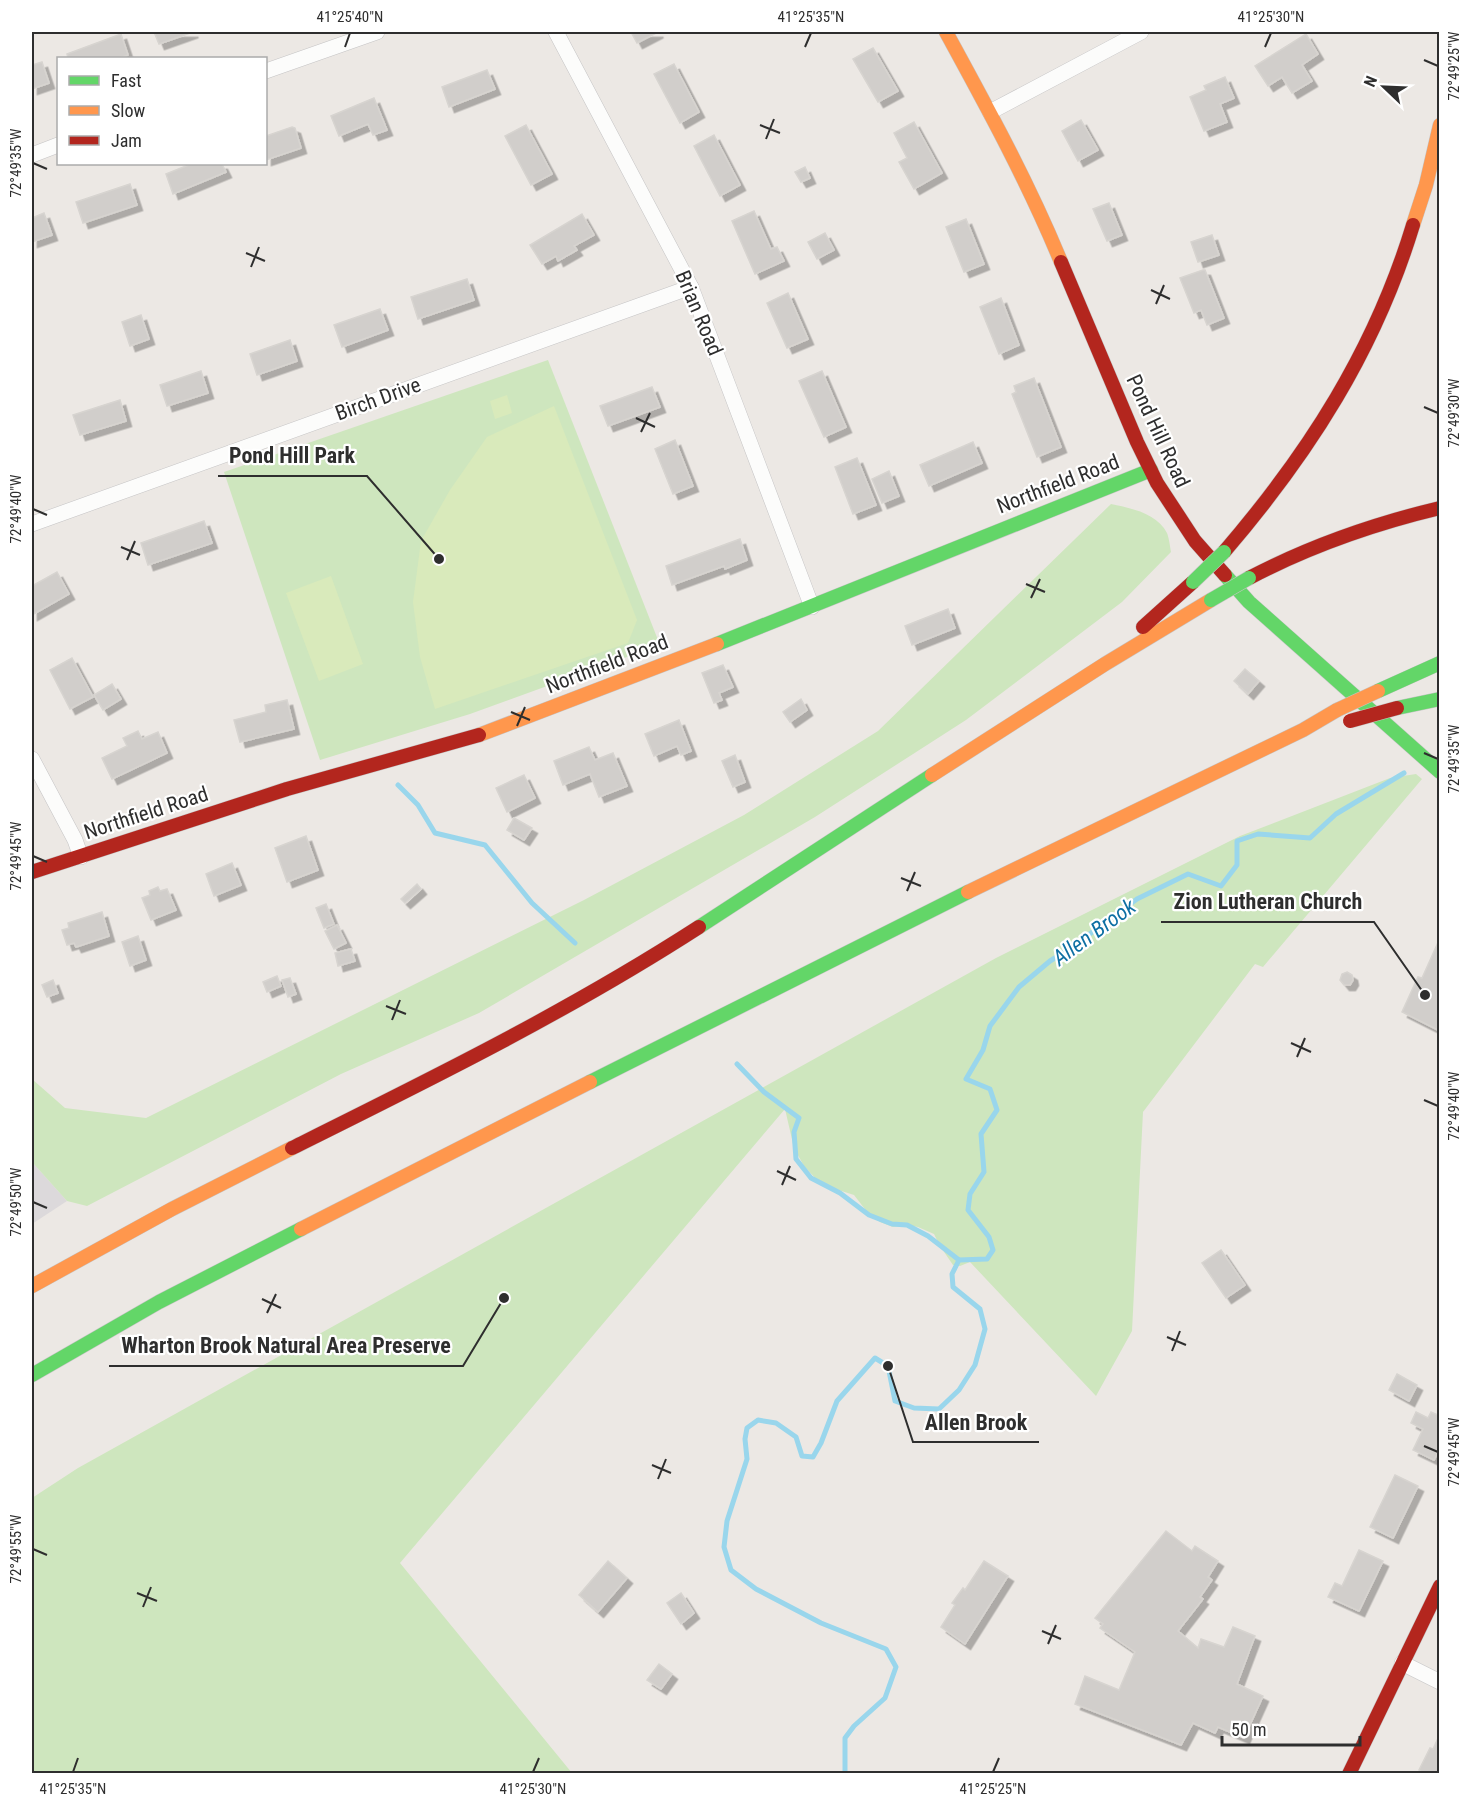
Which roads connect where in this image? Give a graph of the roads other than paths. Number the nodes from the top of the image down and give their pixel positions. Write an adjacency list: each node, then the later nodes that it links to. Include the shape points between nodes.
1 (377, 32): 5 (street)
2 (556, 32): 10 (street, Brian Road)
3 (946, 32): 6 (main road, Pond Hill Road)
4 (1141, 32): 6 (street)
5 (267, 71)
6 (990, 112): 11 (main road, Pond Hill Road, via 1038,206)
7 (1440, 125): 16 (main road, bridge, via 1406,252 1361,356 1329,415 1303,455 1224,552)
8 (57, 145): 9 (street)
9 (32, 155)
10 (691, 287): 13 (street, Birch Drive); 14 (street, Brian Road)
11 (1150, 470): 14 (main road, Northfield Road); 20 (main road, Pond Hill Road, via 1195,541 1249,602)
12 (1440, 508): 16 (main road, bridge, via 1349,533 1294,555)
13 (32, 524)
14 (812, 607): 21 (main road, Northfield Road, via 486,733 287,789)
15 (1440, 663): 18 (main road, bridge, via 1337,710)
16 (1097, 668): 23 (main road, via 598,989 155,1218)
17 (1440, 699): 18 (main road, bridge)
18 (1303, 730): 24 (main road, via 1083,834 429,1163 159,1302)
19 (32, 759): 21 (street)
20 (1440, 772)
21 (81, 857): 22 (main road, Northfield Road)
22 (32, 872)
23 (32, 1286)
24 (32, 1375)
25 (1440, 1586): 26 (main road)
26 (1402, 1663): 27 (street); 28 (main road)
27 (1440, 1682)
28 (1348, 1773)

